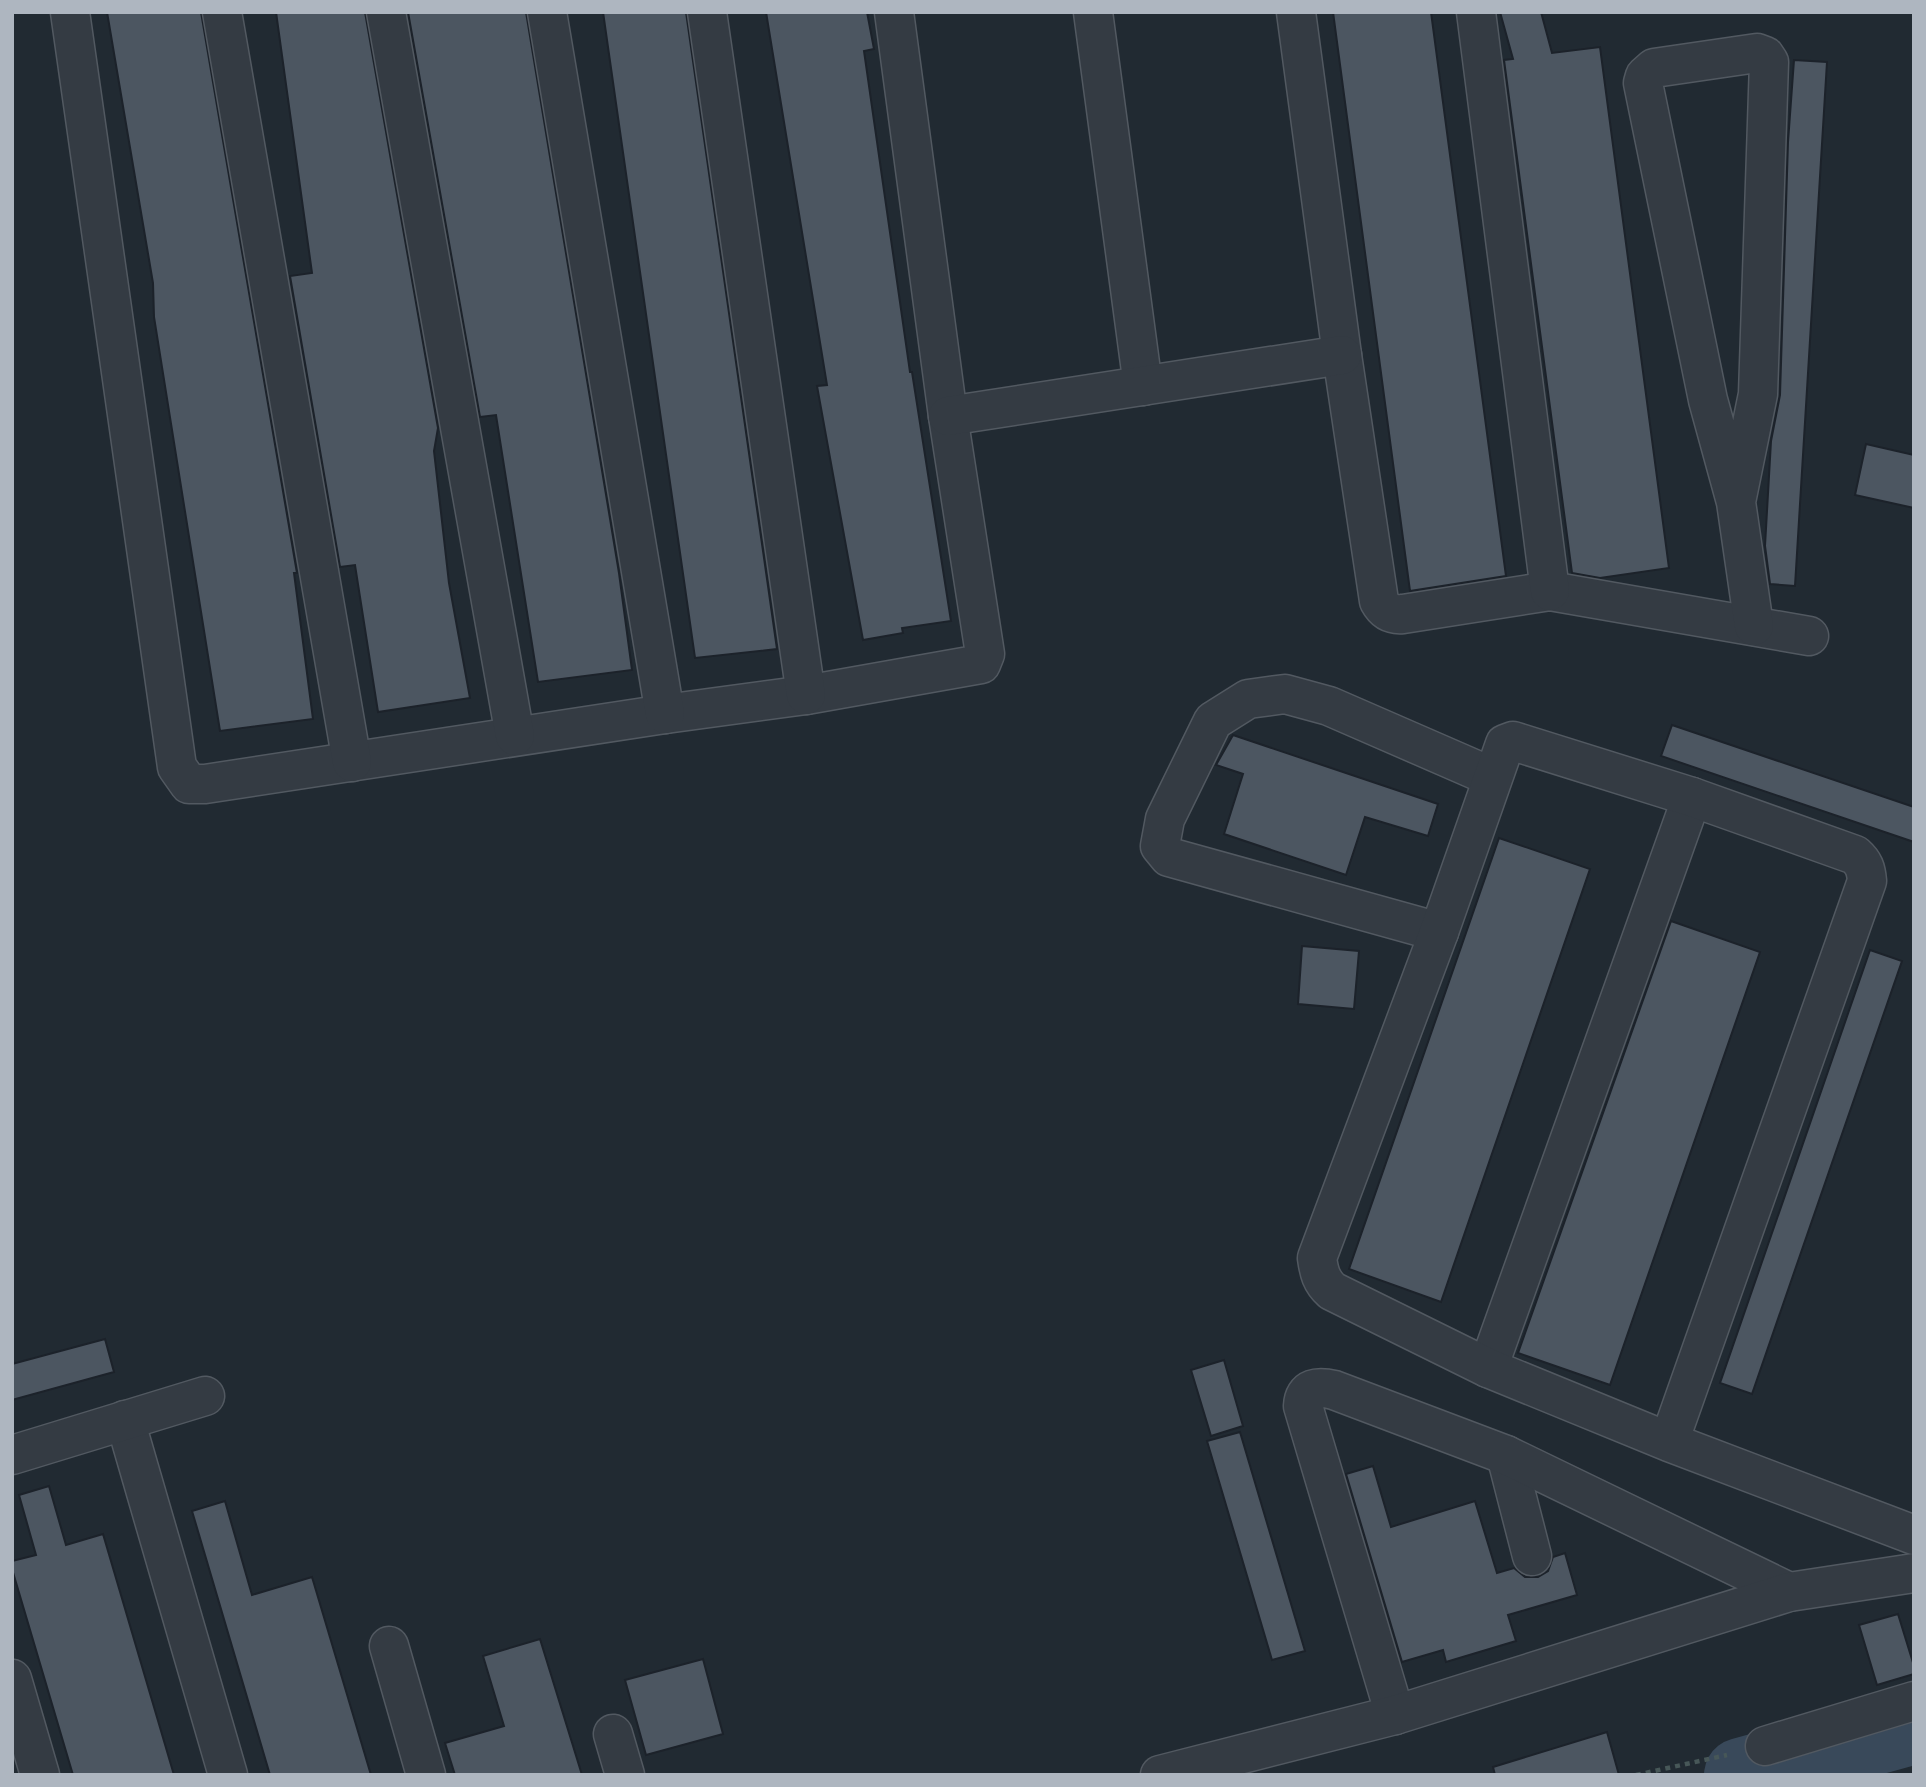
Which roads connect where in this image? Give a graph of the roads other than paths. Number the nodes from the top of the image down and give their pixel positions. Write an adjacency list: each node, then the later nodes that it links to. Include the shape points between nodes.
1 (70, 12): 20 (street, via 177,766 189,783 205,784)
2 (222, 12): 20 (street)
3 (386, 12): 19 (street)
4 (547, 12): 18 (street)
5 (707, 12): 17 (street)
6 (894, 12): 12 (street)
7 (1093, 12): 11 (street)
8 (1296, 12): 10 (street)
9 (1476, 12): 14 (street)
10 (1342, 355): 11 (street); 14 (street, via 1382,607 1395,615)
11 (1143, 386): 12 (street)
12 (948, 416): 17 (street, via 984,660 975,666)
13 (1737, 502): 13 (street, via 1758,394 1769,62 1757,53 1654,68 1643,83 1707,400); 15 (street)
14 (1549, 591): 15 (street)
15 (1754, 626): 16 (street)
16 (1809, 636)
17 (806, 695): 18 (street)
18 (664, 714): 19 (street)
19 (515, 736): 20 (street)
20 (352, 762)
21 (1492, 777): 22 (street, via 1505,744 1517,741); 23 (street); 23 (street, via 1329,706 1285,694 1248,699 1213,721 1165,819 1160,846 1169,857)
22 (1692, 797): 24 (street); 27 (street, via 1854,855 1862,861 1867,881)
23 (1439, 932): 24 (street, via 1317,1258 1319,1273 1332,1291)
24 (1488, 1367): 27 (street)
25 (205, 1396): 26 (street)
26 (125, 1420): 28 (street); 41 (street)
27 (1669, 1442): 30 (street)
28 (12, 1455)
29 (1506, 1455): 31 (street); 33 (street); 37 (street, via 1334,1390 1315,1388 1303,1398)
30 (1914, 1535)
31 (1532, 1556)
32 (1914, 1573): 33 (street)
33 (1789, 1592): 37 (street)
34 (389, 1646): 42 (street)
35 (12, 1679): 40 (street)
36 (1914, 1700): 39 (street)
37 (1395, 1715): 44 (street)
38 (613, 1734): 43 (street)
39 (1765, 1746)
40 (40, 1775)
41 (228, 1775)
42 (426, 1775)
43 (625, 1775)
44 (1160, 1775)

